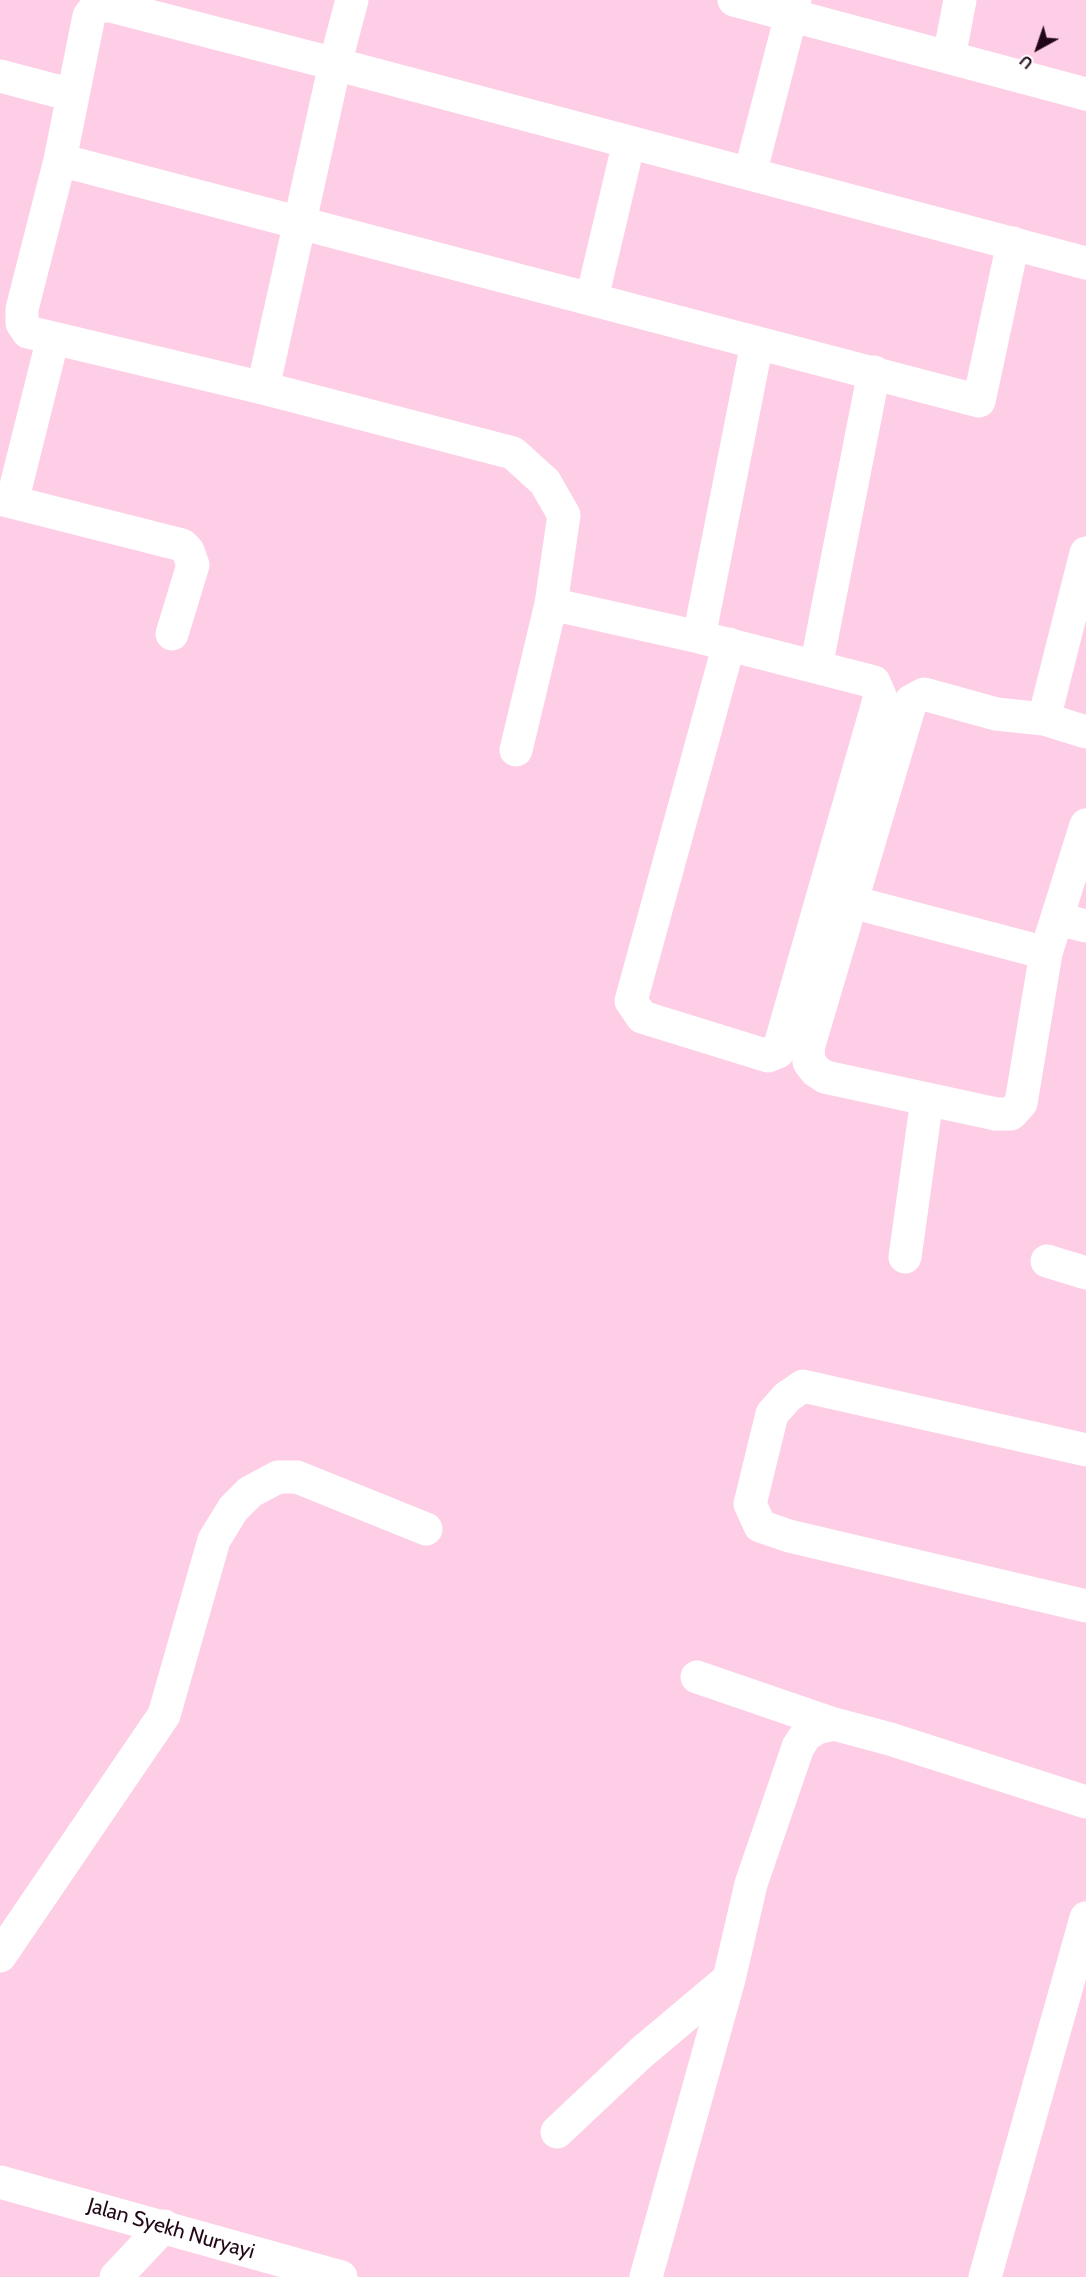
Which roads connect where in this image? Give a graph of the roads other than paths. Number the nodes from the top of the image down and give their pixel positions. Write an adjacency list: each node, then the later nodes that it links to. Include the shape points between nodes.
1 (352, 0): 6 (street)
2 (734, 0): 4 (street)
3 (960, 0): 5 (street)
4 (793, 7): 5 (street); 12 (street)
5 (949, 57): 9 (street)
6 (335, 64): 8 (street, via 111,6 98,6 89,16); 10 (street); 13 (street)
7 (0, 76): 8 (street)
8 (72, 94): 11 (street)
9 (1086, 94)
10 (629, 142): 12 (street); 16 (street)
11 (60, 160): 13 (street); 17 (street, via 22,309 22,323 28,332)
12 (750, 174): 14 (street)
13 (300, 222): 16 (street); 20 (street)
14 (1013, 243): 15 (street); 19 (street, via 979,401)
15 (1086, 263)
16 (592, 298): 18 (street)
17 (53, 338): 20 (street); 21 (street)
18 (757, 343): 19 (street); 25 (street)
19 (874, 372): 26 (street)
20 (263, 388): 23 (street, via 513,453 545,482 564,515)
21 (6, 500): 24 (street, via 182,545 193,565)
22 (1086, 553): 27 (street)
23 (551, 604): 25 (street); 29 (street)
24 (172, 634)
25 (714, 640): 26 (street); 26 (street, via 631,1000 642,1017 768,1056 778,1052 880,696 874,682)
26 (816, 667)
27 (1044, 719): 28 (street); 31 (street, via 996,714 924,694 911,701)
28 (1086, 732)
29 (516, 750)
30 (1086, 825): 32 (street)
31 (852, 903): 33 (street); 34 (street, via 808,1048 809,1062 825,1077)
32 (1072, 923): 33 (street)
33 (1046, 953): 34 (street, via 1021,1103 1011,1114 996,1114)
34 (927, 1099): 35 (street)
35 (905, 1257)
36 (1047, 1261): 37 (street)
37 (1086, 1273)
38 (1086, 1450): 40 (street, via 803,1386 787,1396 772,1414 750,1504 760,1527 789,1536)
39 (426, 1529): 45 (street, via 297,1477 278,1477 250,1492 232,1509 214,1540 164,1715)
40 (1086, 1605)
41 (697, 1677): 42 (street)
42 (834, 1724): 43 (street); 46 (street, via 806,1735 798,1747 751,1884)
43 (1086, 1802)
44 (1086, 1918): 53 (street)
45 (0, 1956)
46 (729, 1979): 47 (street, via 641,2053); 52 (street)
47 (557, 2132)
48 (0, 2182): 49 (street, Jalan Syekh Nuryayi)
49 (164, 2226): 50 (street); 51 (street, Jalan Syekh Nuryayi)
50 (116, 2277)
51 (341, 2277)
52 (646, 2277)
53 (986, 2277)

